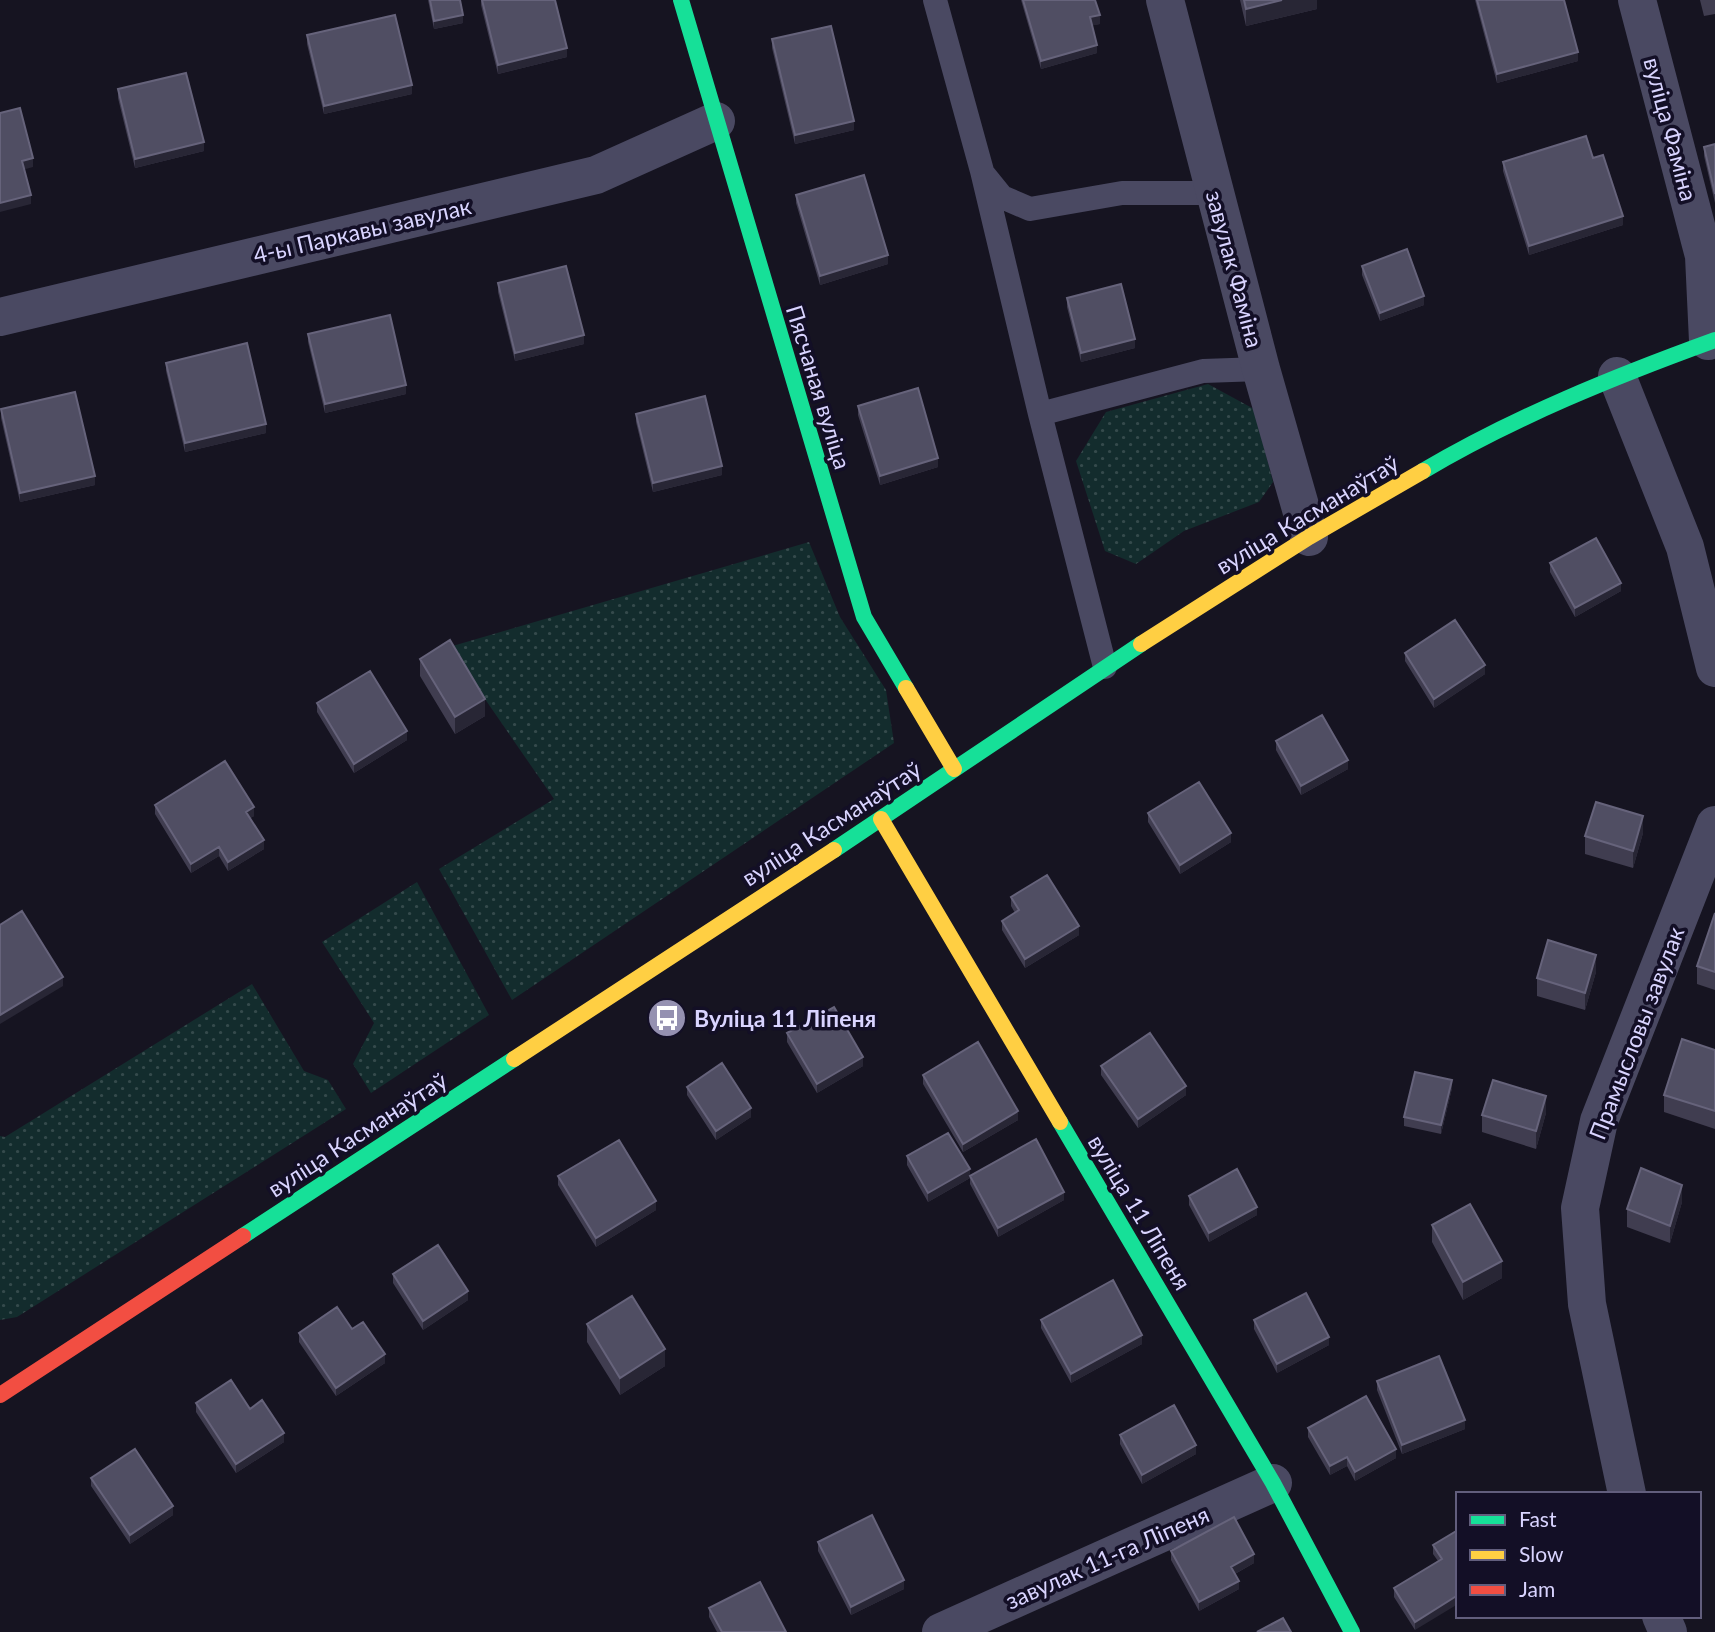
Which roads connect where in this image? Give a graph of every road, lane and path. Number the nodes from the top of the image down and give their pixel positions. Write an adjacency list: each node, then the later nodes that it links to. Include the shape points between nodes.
1 (681, 0): 5 (main road, Пясчаная вуліца)
2 (935, 0): 6 (lane)
3 (1165, 0): 7 (street, завулак Фаміна)
4 (1637, 0): 9 (street, вуліца Фаміна, via 1704,256)
5 (716, 121): 8 (street, 4-ы Паркавы завулак, via 596,175); 16 (main road, Пясчаная вуліца, via 864,617)
6 (982, 171): 7 (lane, via 1002,197 1030,209 1122,192); 12 (lane)
7 (1216, 193): 10 (street, завулак Фаміна)
8 (0, 317)
9 (1712, 341): 11 (main road, вуліца Касманаўтаў)
10 (1261, 369): 12 (lane, via 1203,371); 13 (street, завулак Фаміна)
11 (1617, 376): 13 (main road, вуліца Касманаўтаў, via 1451,454); 15 (street, via 1685,547)
12 (1040, 414): 14 (lane)
13 (1309, 537): 14 (main road, вуліца Касманаўтаў)
14 (1105, 667): 16 (main road, вуліца Касманаўтаў)
15 (1715, 668)
16 (954, 769): 17 (main road, вуліца Касманаўтаў)
17 (881, 819): 19 (main road, вуліца Касманаўтаў); 20 (main road, вуліца 11 Ліпеня)
18 (1715, 825): 21 (street, Прамысловы завулак, via 1599,1121 1580,1208 1587,1304)
19 (0, 1395)
20 (1273, 1483): 22 (street, завулак 11-га Ліпеня); 23 (main road, вуліца 11 Ліпеня)
21 (1627, 1492)
22 (941, 1632)
23 (1352, 1632)

